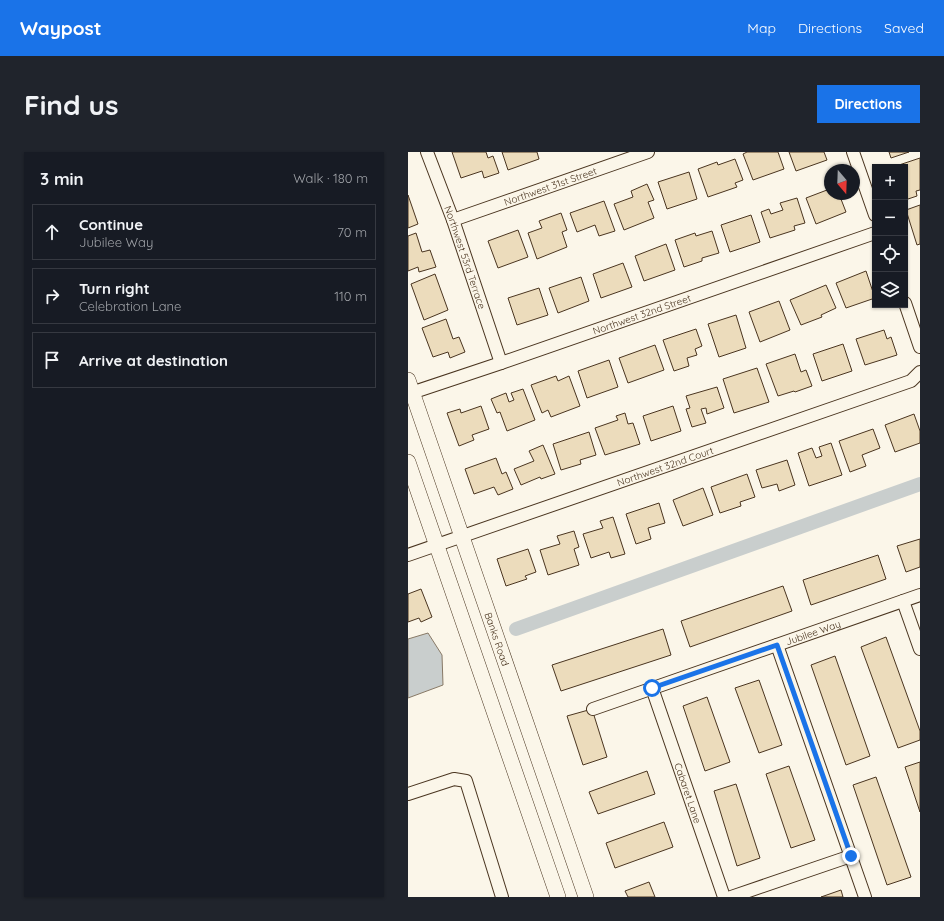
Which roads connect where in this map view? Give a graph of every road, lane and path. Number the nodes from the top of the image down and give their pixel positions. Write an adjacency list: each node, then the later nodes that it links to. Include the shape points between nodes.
1 (428, 152): 5 (street, Northwest 53rd Terrace)
2 (648, 152): 5 (street, Northwest 31st Street)
3 (853, 152): 4 (street)
4 (872, 206)
5 (453, 220): 9 (street, Northwest 53rd Terrace)
6 (872, 234): 9 (street, Northwest 32nd Street)
7 (907, 308): 8 (street)
8 (920, 347)
9 (501, 363): 11 (street, Northwest 32nd Street)
10 (920, 372): 13 (street, Northwest 32nd Court, via 911,381)
11 (409, 389): 13 (street, Banks Road)
12 (408, 462): 14 (street)
13 (462, 536): 14 (street, Northwest 32nd Court); 26 (street, Banks Road)
14 (437, 545): 15 (street, Northwest 32nd Court); 25 (street)
15 (408, 555)
16 (920, 595): 17 (street, Jubilee Way)
17 (903, 601): 18 (street, Jubilee Way); 19 (street)
18 (777, 645): 20 (street, Jubilee Way); 23 (street)
19 (920, 649)
20 (652, 688): 21 (street, Jubilee Way); 27 (street, Cabaret Lane)
21 (593, 708)
22 (408, 794): 24 (street, via 454,779 466,781)
23 (851, 856): 28 (street); 29 (street)
24 (502, 897)
25 (558, 897)
26 (586, 897)
27 (724, 897)
28 (731, 897)
29 (865, 897)

